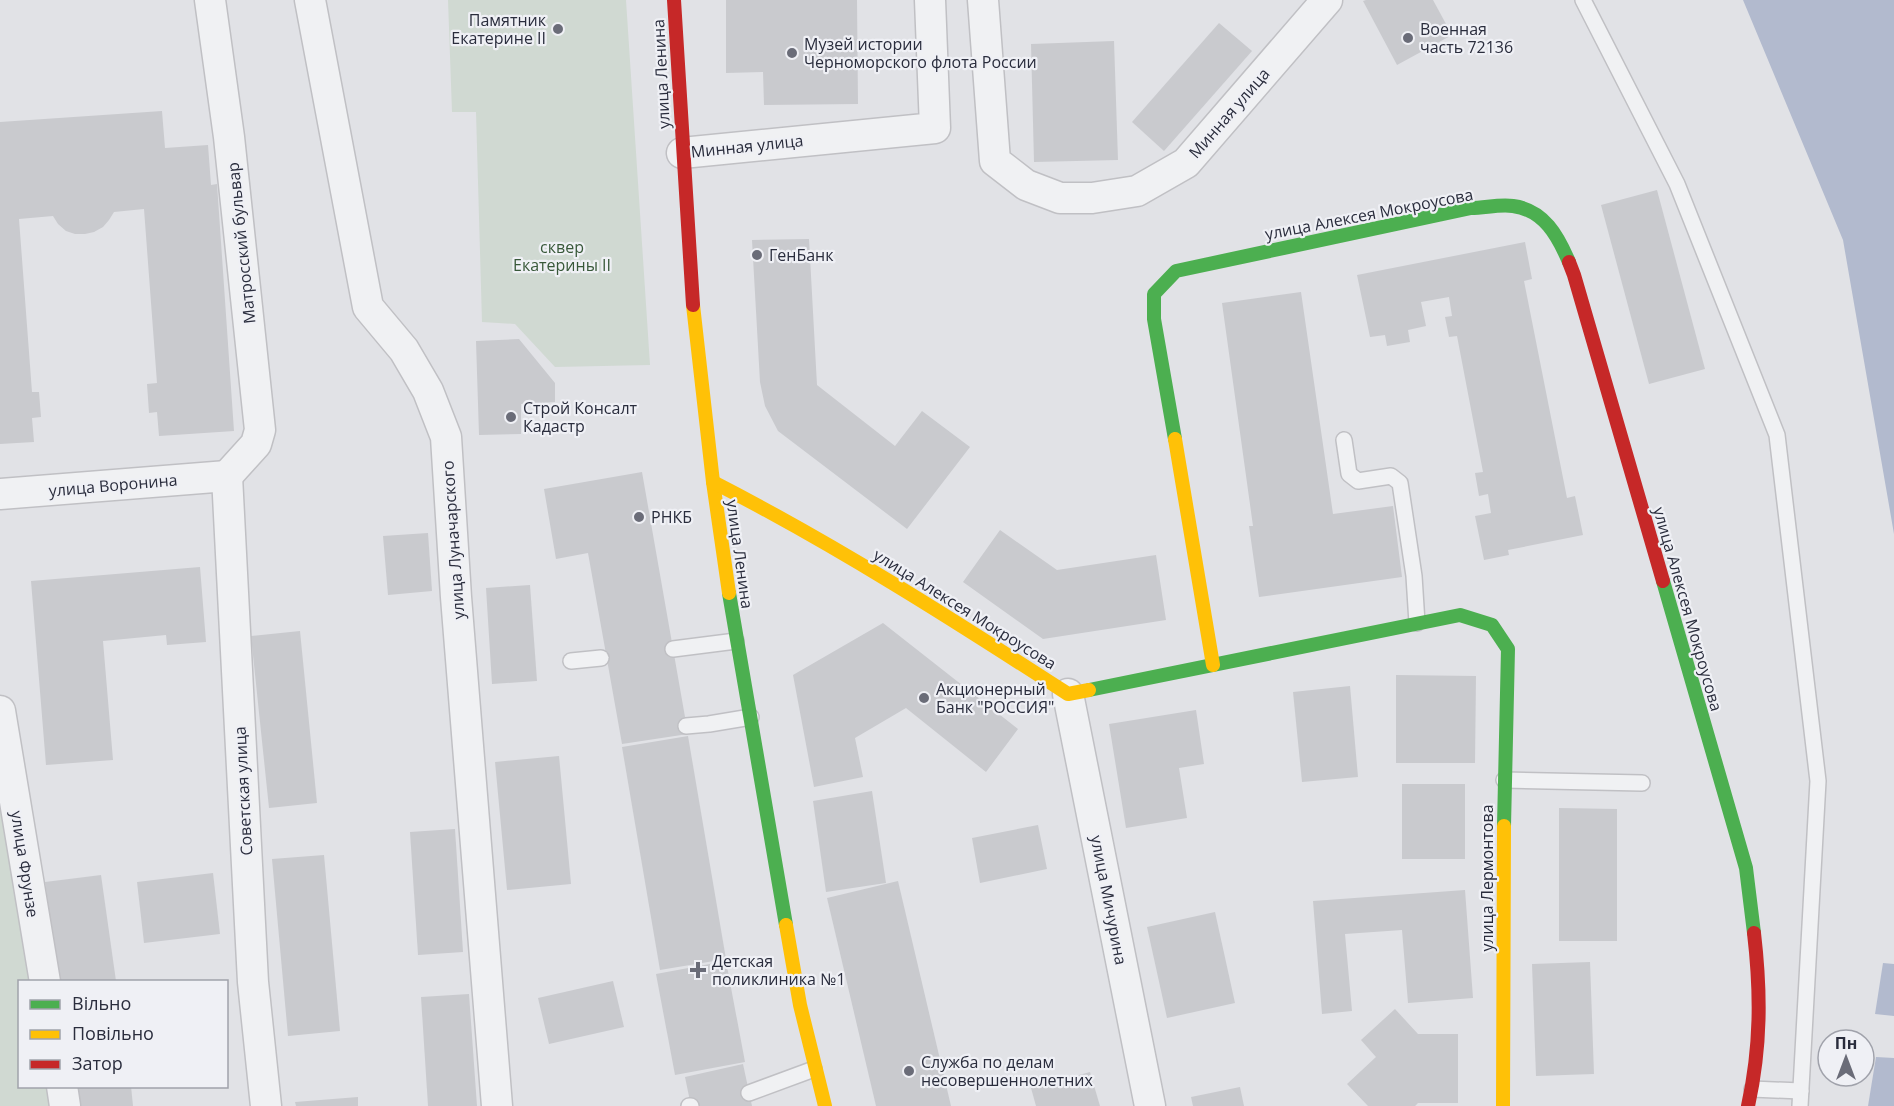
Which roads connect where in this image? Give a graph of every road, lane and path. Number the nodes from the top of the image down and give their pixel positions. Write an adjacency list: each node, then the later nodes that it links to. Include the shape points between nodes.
1 (210, 0): 10 (street, Матросский бульвар, via 229,137 260,430 256,444)
2 (310, 0): 33 (street, улица Луначарского, via 368,307 404,350 428,392 446,437)
3 (674, 0): 8 (street, улица Ленина)
4 (930, 0): 8 (street, Минная улица, via 935,128)
5 (983, 0): 6 (street, Минная улица, via 995,161 1026,184 1060,198 1092,198 1137,191 1186,163)
6 (1326, 0)
7 (1583, 0): 30 (lane, via 1677,184 1777,435 1818,781)
8 (682, 153): 11 (street, улица Ленина, via 691,289)
9 (1344, 440): 13 (lane, via 1349,474 1358,481 1391,476 1400,483)
10 (227, 476): 12 (street, улица Воронина); 32 (street, Советская улица, via 253,982)
11 (713, 482): 14 (street, улица Ленина); 19 (street, улица Алексея Мокроусова, via 853,557)
12 (0, 494)
13 (1417, 623): 18 (street); 23 (street, улица Лермонтова, via 1460,615 1492,625 1508,649)
14 (736, 641): 15 (lane); 21 (street, улица Ленина)
15 (673, 649)
16 (601, 658): 17 (lane)
17 (571, 662)
18 (1213, 665): 19 (street); 28 (street, улица Алексея Мокроусова, via 1154,319 1154,294 1176,271 1471,208 1513,206 1539,214 1556,232 1575,275 1746,868 1761,1014)
19 (1068, 694): 35 (street, улица Мичурина)
20 (0, 711): 25 (street, улица Фрунзе)
21 (751, 717): 22 (lane); 26 (street, улица Ленина)
22 (686, 726)
23 (1504, 780): 24 (lane); 36 (street, улица Лермонтова)
24 (1642, 783)
25 (45, 980)
26 (814, 1069): 29 (lane); 34 (street, улица Ленина)
27 (62, 1088): 31 (street)
28 (1752, 1089): 30 (lane); 37 (street)
29 (749, 1093)
30 (1801, 1098)
31 (65, 1106)
32 (266, 1106)
33 (497, 1106)
34 (825, 1106)
35 (1150, 1106)
36 (1503, 1106)
37 (1748, 1106)

